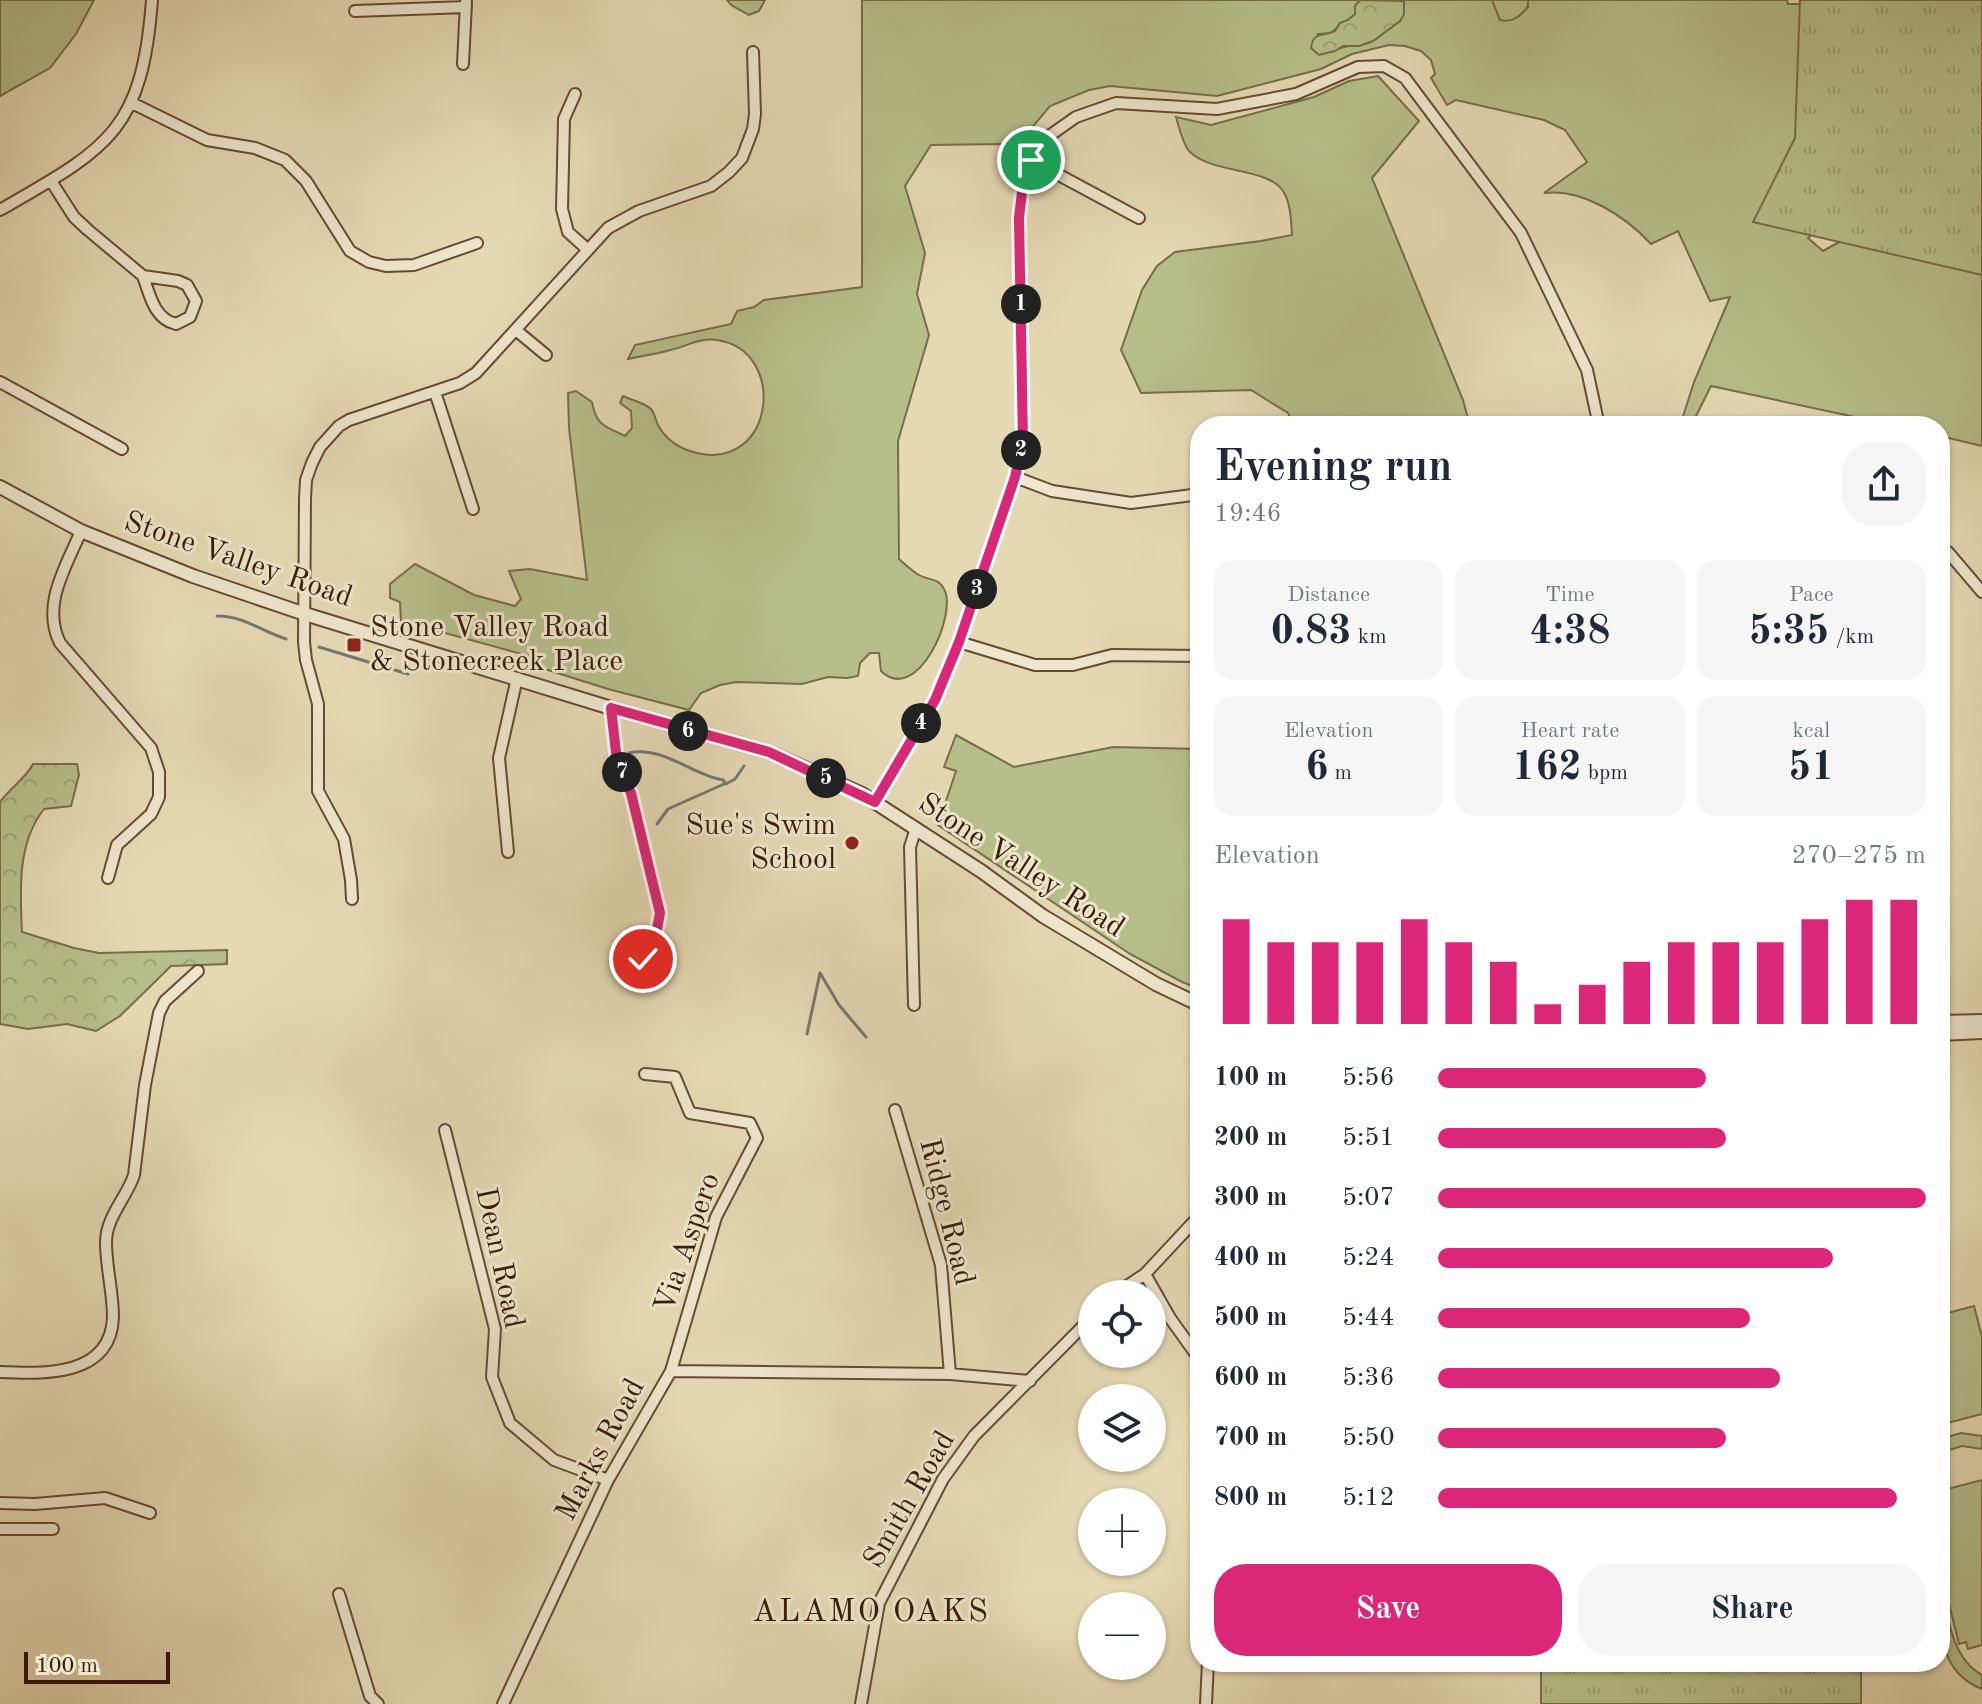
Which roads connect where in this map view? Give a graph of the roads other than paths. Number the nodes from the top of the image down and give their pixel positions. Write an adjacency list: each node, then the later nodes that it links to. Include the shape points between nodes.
1 (152, 0): 7 (street, via 148,46)
2 (466, 3): 3 (street); 5 (street)
3 (355, 11)
4 (753, 52): 13 (street, via 755,114 742,158 711,186 625,217)
5 (463, 64)
6 (575, 94): 13 (street, via 564,119 562,209 568,232)
7 (132, 103): 9 (street, via 105,141); 12 (street, via 207,140 255,148 285,160 306,181 350,251 369,262 414,265)
8 (1031, 160): 11 (street); 19 (street, via 1049,136 1076,117 1116,103 1217,109 1296,94 1358,67 1384,66 1405,78 1521,233 1587,370); 21 (street, via 1019,218 1023,431)
9 (51, 181): 10 (street); 14 (street, via 74,217)
10 (0, 210)
11 (1139, 218)
12 (477, 243)
13 (587, 249): 15 (street)
14 (143, 276): 14 (street, via 187,285 196,301 190,317 176,324 162,318)
15 (517, 331): 16 (street); 18 (street, via 476,373)
16 (546, 355)
17 (0, 382): 20 (street)
18 (435, 392): 24 (street); 28 (street, via 349,420 320,447 306,480)
19 (1597, 416)
20 (122, 449)
21 (1015, 477): 23 (street, via 1052,491 1131,503); 29 (street)
22 (0, 487): 25 (street, Stone Valley Road)
23 (1190, 495)
24 (473, 509)
25 (81, 531): 28 (street, Stone Valley Road); 36 (street, via 56,591 53,625 60,643 151,748 159,772 159,797 151,814 117,845)
26 (1950, 556): 27 (street)
27 (1982, 592)
28 (305, 614): 31 (street, Stone Valley Road); 37 (street, via 306,660 318,704 318,791 344,839)
29 (959, 642): 30 (street, via 1035,665 1073,665 1112,655); 33 (street, via 935,700)
30 (1190, 656)
31 (517, 678): 32 (street, Stone Valley Road); 35 (street, via 499,758)
32 (611, 708): 33 (street, Stone Valley Road, via 769,752); 38 (street, via 617,761 631,793 660,913)
33 (875, 802): 34 (street, Stone Valley Road)
34 (916, 828): 40 (street, Stone Valley Road, via 1043,916); 41 (street, via 910,847)
35 (508, 852)
36 (108, 878)
37 (352, 899)
38 (643, 959)
39 (198, 971): 55 (street, via 165,1001 155,1025 134,1175 105,1239 110,1336 83,1364 58,1372)
40 (1190, 1000)
41 (914, 1005)
42 (1982, 1021): 43 (street)
43 (1950, 1022)
44 (1982, 1032): 45 (street)
45 (1950, 1034)
46 (645, 1074): 54 (street, Via Aspero, via 675,1077 690,1113 750,1123 757,1138 716,1217)
47 (895, 1110): 56 (street, Ridge Road, via 941,1265)
48 (445, 1130): 58 (street, Dean Road, via 495,1329 492,1377 510,1423 554,1460)
49 (1190, 1226): 50 (street)
50 (1145, 1274): 51 (street); 53 (street)
51 (1136, 1280)
52 (1078, 1331): 57 (street, Smith Road)
53 (1190, 1346)
54 (671, 1371): 56 (street, Marks Road); 58 (street, Marks Road)
55 (0, 1372)
56 (950, 1374): 57 (street, Marks Road)
57 (1030, 1381): 67 (street, Smith Road, via 974,1436 919,1521 879,1603)
58 (608, 1480): 66 (street, Marks Road)
59 (0, 1503): 60 (street, via 105,1498)
60 (150, 1513)
61 (0, 1529): 62 (street)
62 (53, 1529)
63 (339, 1594): 65 (street, via 370,1696)
64 (1208, 1672): 68 (street)
65 (378, 1704)
66 (503, 1704)
67 (861, 1704)
68 (1206, 1704)

